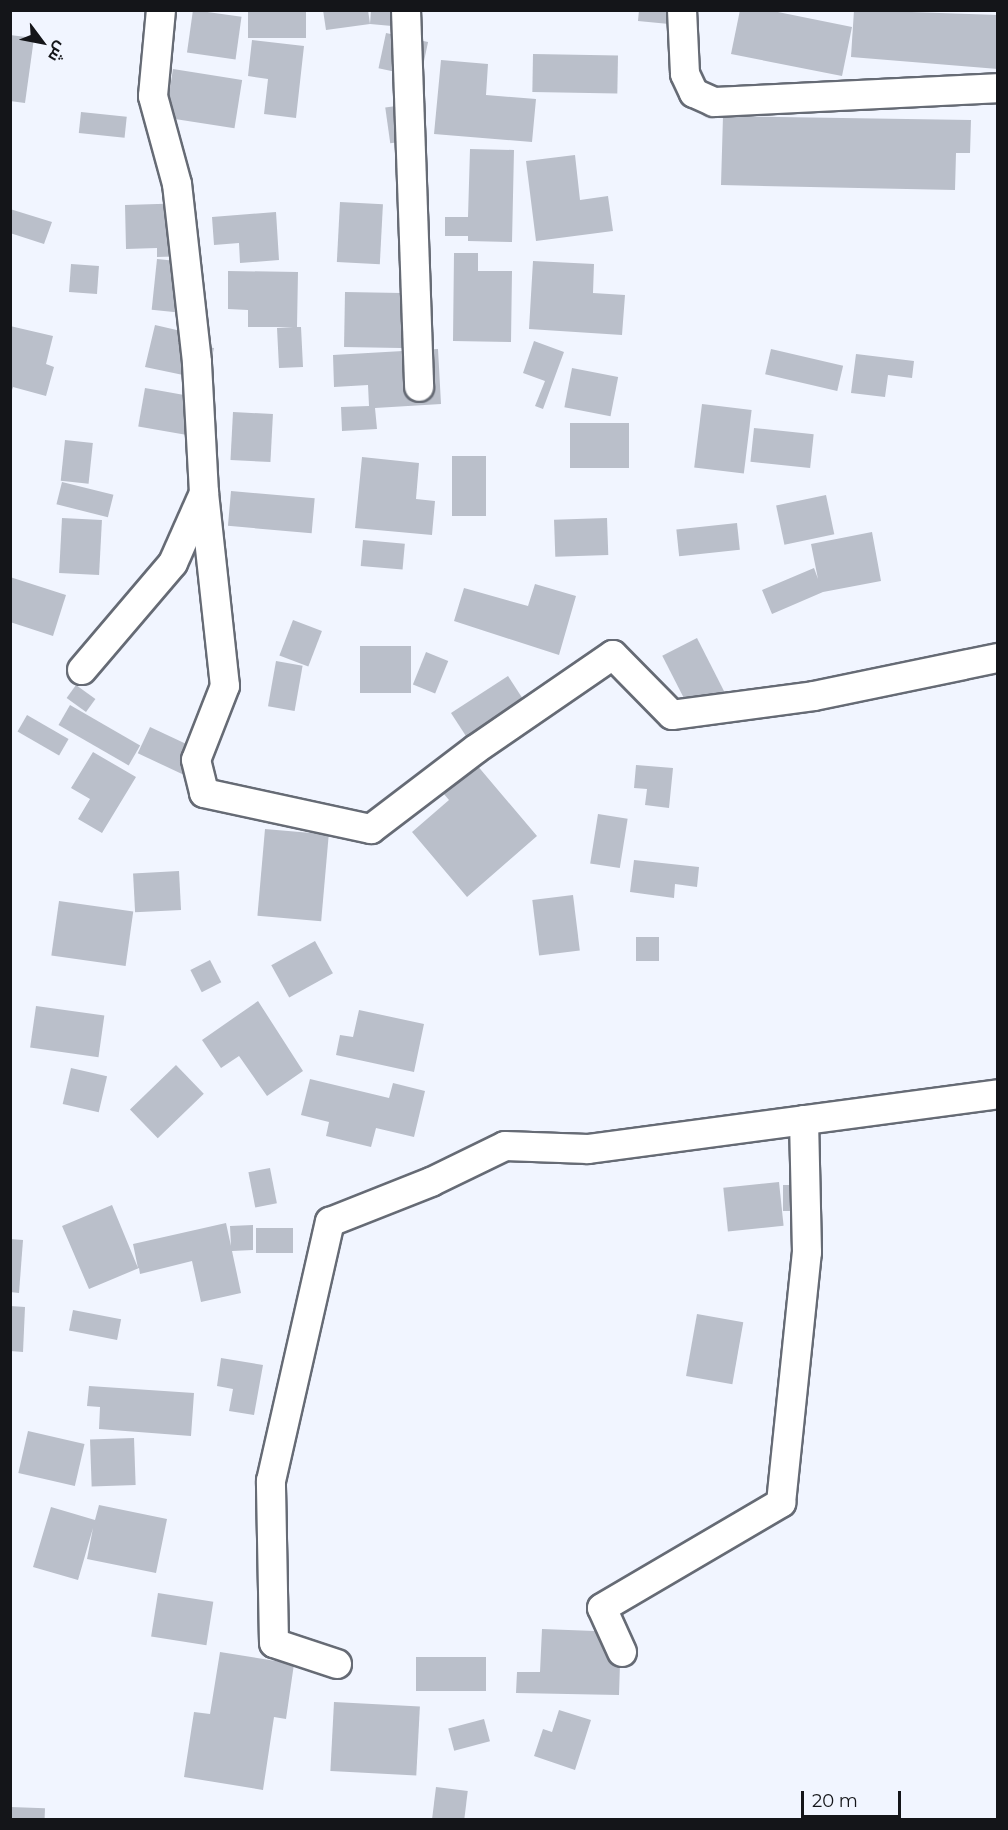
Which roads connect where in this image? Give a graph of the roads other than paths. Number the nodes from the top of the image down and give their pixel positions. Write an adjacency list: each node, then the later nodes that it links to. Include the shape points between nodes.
1 (161, 10): 6 (street, via 153,96 177,184 197,362)
2 (406, 10): 5 (street)
3 (682, 10): 4 (street, via 685,74 694,93 714,102)
4 (998, 88)
5 (419, 387)
6 (204, 493): 7 (street, via 225,686 196,760 204,793 372,829 476,749 613,655 672,715 814,696); 8 (street, via 173,563)
7 (998, 658)
8 (82, 670)
9 (998, 1094): 10 (street)
10 (804, 1120): 11 (street, via 807,1252 781,1503 602,1608); 12 (street, via 588,1149 505,1146 431,1182 330,1222 271,1481 274,1643)
11 (622, 1652)
12 (337, 1664)

